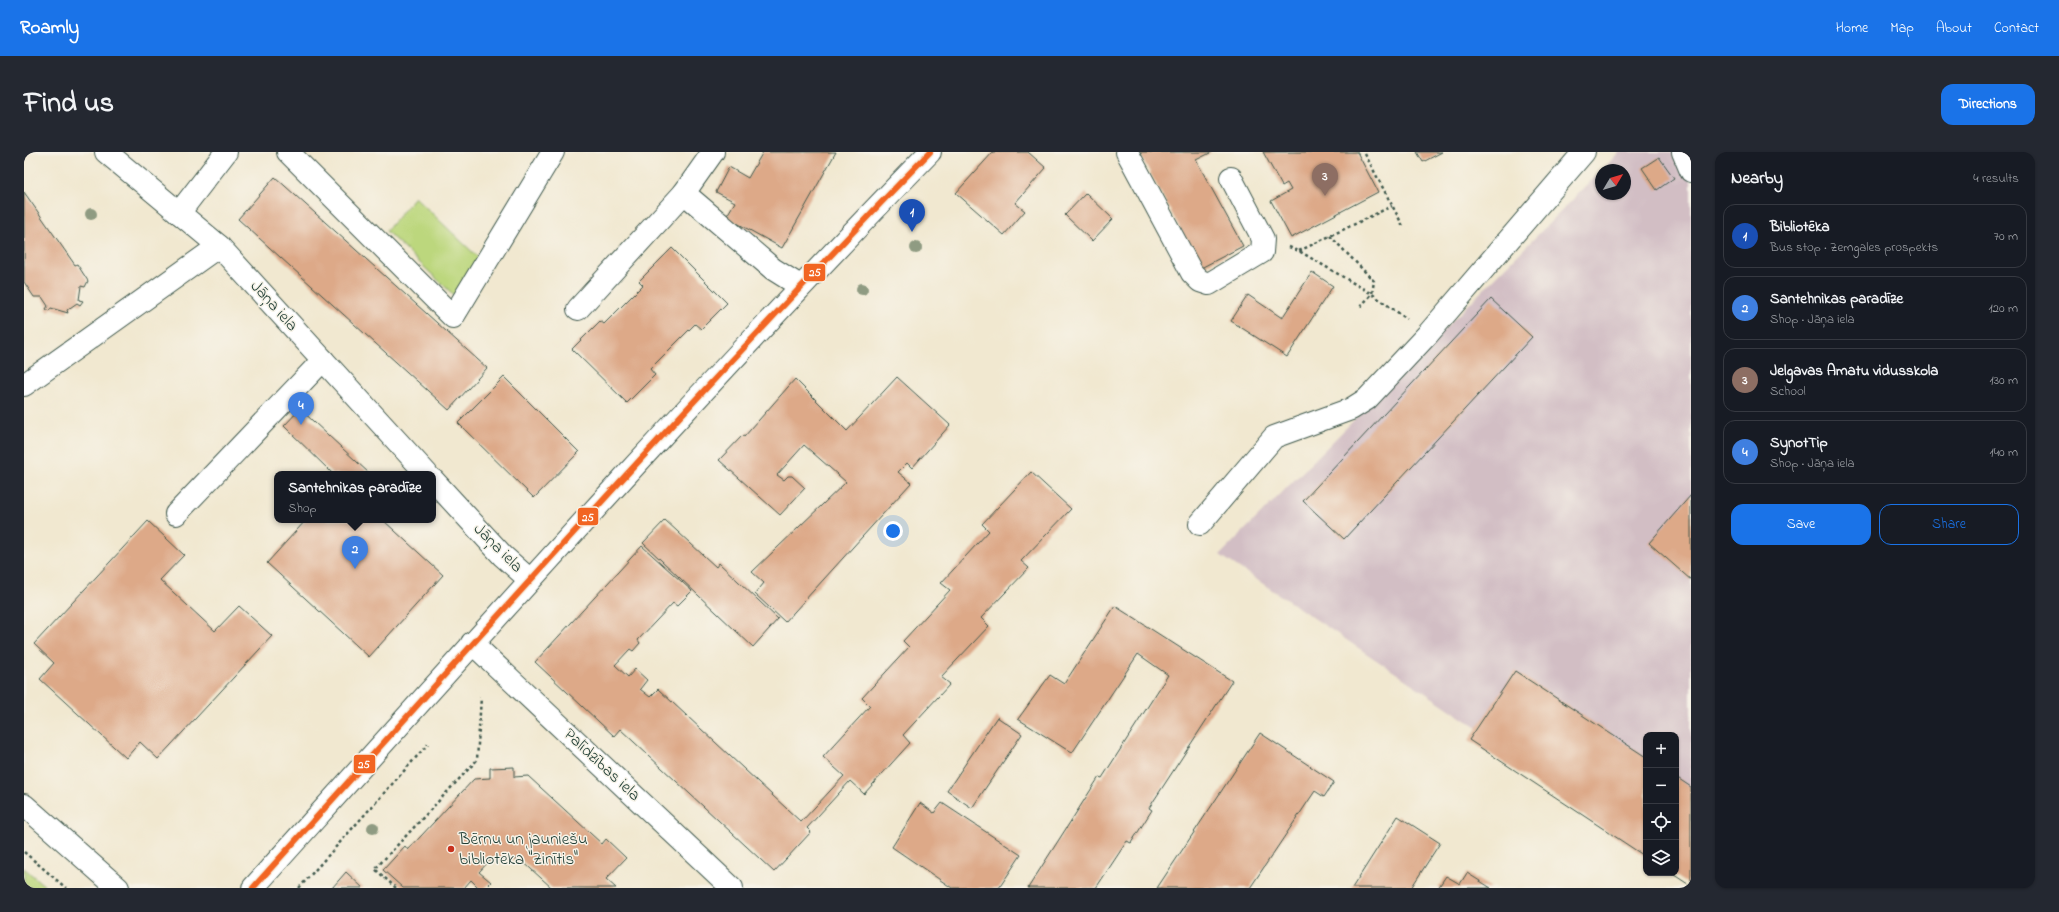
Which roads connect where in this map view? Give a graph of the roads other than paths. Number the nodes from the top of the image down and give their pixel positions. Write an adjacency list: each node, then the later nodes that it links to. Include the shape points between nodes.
1 (106, 152): 13 (street, Jāņa iela)
2 (226, 152): 13 (street)
3 (288, 152): 4 (street, via 453,318)
4 (553, 152)
5 (713, 152): 12 (street)
6 (930, 152): 15 (street)
7 (1127, 152): 11 (street, via 1192,273 1200,281 1209,284 1262,252 1263,239)
8 (1584, 152): 22 (street, via 1428,334 1367,399 1351,409 1274,437)
9 (1682, 152): 10 (street)
10 (1691, 170)
11 (1231, 178)
12 (684, 193): 15 (street, via 773,269); 16 (street)
13 (179, 213): 14 (street, Jāņa iela)
14 (219, 246): 17 (street, Jāņa iela); 18 (street)
15 (800, 286): 23 (street)
16 (578, 309)
17 (323, 360): 19 (street, Jāņa iela); 21 (street)
18 (24, 385)
19 (424, 471)
20 (436, 483): 23 (street, Jāņa iela, via 503,556)
21 (176, 514)
22 (1200, 524)
23 (530, 580): 24 (street)
24 (472, 643): 27 (street); 28 (street, Palīdzības iela)
25 (24, 805): 26 (street)
26 (118, 888)
27 (253, 888)
28 (732, 888)

